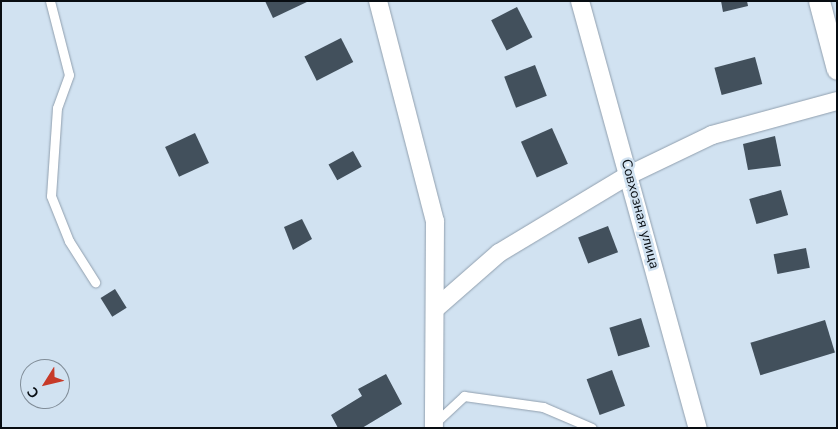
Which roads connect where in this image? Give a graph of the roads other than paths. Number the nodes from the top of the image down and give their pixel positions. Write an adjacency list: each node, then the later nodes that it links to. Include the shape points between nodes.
1 (50, 1): 8 (lane, via 69,75 57,108 52,196 69,242)
2 (378, 1): 9 (street, via 436,221)
3 (580, 1): 7 (street, Совхозная улица)
4 (819, 1): 5 (street)
5 (837, 69)
6 (837, 101): 7 (street, via 712,135)
7 (629, 175): 9 (street, via 499,253); 12 (street, Совхозная улица)
8 (95, 282)
9 (435, 310): 10 (street)
10 (434, 426): 11 (lane, via 464,396 543,407)
11 (592, 428)
12 (698, 428)

